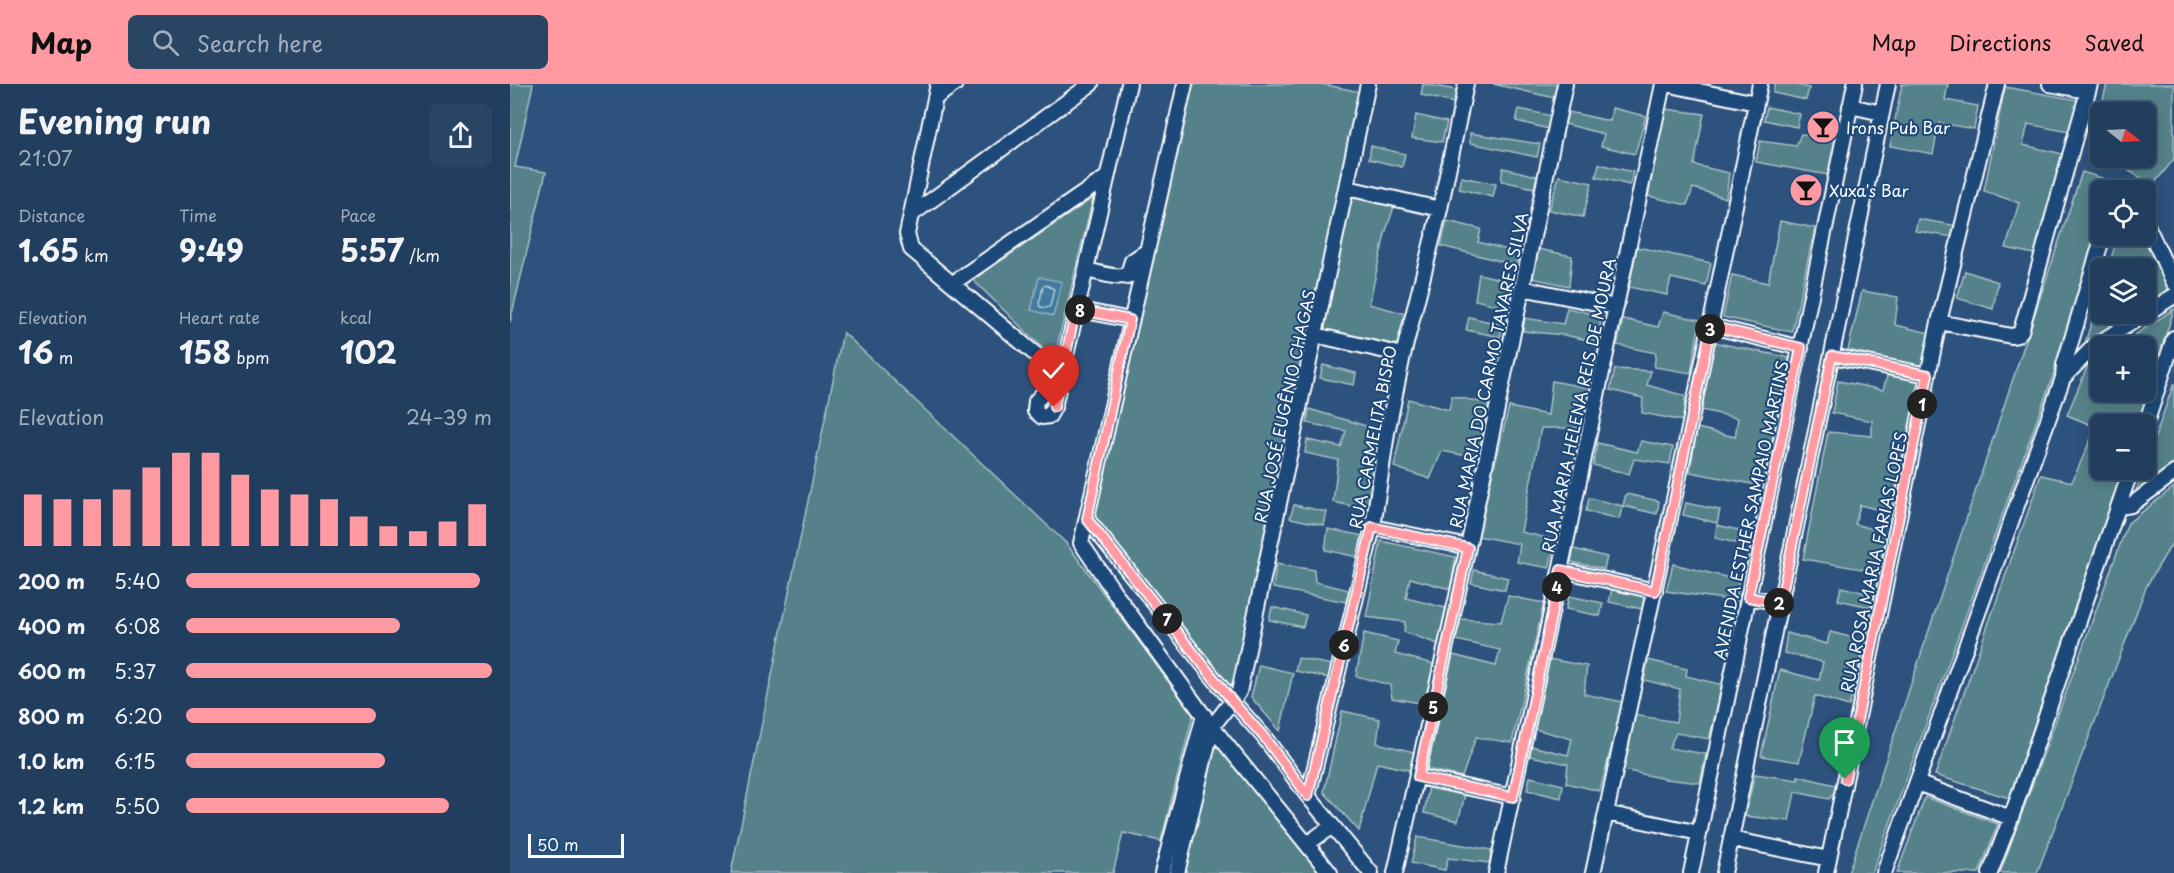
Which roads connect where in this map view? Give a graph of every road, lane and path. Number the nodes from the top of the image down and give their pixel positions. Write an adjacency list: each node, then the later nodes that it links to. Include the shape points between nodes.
1 (955, 84): 15 (street)
2 (1091, 84): 22 (street)
3 (1129, 84): 19 (street)
4 (1185, 84): 25 (street)
5 (1368, 84): 20 (street, RUA JOSÉ EUGÊNIO CHAGAS)
6 (1466, 84): 21 (street, RUA CARMELITA BISPO)
7 (1565, 84): 31 (street, RUA MARIA DO CARMO TAVARES SILVA)
8 (1664, 84): 16 (street); 33 (street, RUA MARIA HELENA REIS DE MOURA)
9 (1760, 84): 16 (street)
10 (1855, 84): 17 (street, AVENIDA ESTHER SAMPAIO MARTINS)
11 (1888, 84): 18 (street)
12 (1997, 84): 36 (street, RUA ROSA MARIA FARIAS LOPES)
13 (2050, 84): 14 (street)
14 (2089, 88): 36 (street, via 2024,325 2017,335)
15 (937, 91): 22 (street)
16 (1756, 103): 37 (street)
17 (1850, 106): 18 (street); 40 (street, AVENIDA ESTHER SAMPAIO MARTINS)
18 (1882, 113): 42 (street)
19 (1107, 177): 26 (street); 29 (street)
20 (1347, 188): 21 (street); 38 (street, RUA JOSÉ EUGÊNIO CHAGAS)
21 (1440, 209): 41 (street, RUA CARMELITA BISPO)
22 (911, 215): 29 (street, via 908,234 912,249)
23 (2156, 245): 30 (street)
24 (2100, 246): 44 (street)
25 (1147, 251): 27 (street); 28 (street, via 1132,261)
26 (1086, 270): 28 (street); 34 (street)
27 (1142, 271): 28 (street); 35 (street)
28 (1127, 277)
29 (953, 283): 34 (street, via 1060,375)
30 (2174, 283)
31 (1522, 288): 33 (street); 51 (street, RUA MARIA DO CARMO TAVARES SILVA)
32 (2174, 296): 44 (street, via 2094,346)
33 (1616, 307): 52 (street, RUA MARIA HELENA REIS DE MOURA)
34 (1076, 309): 35 (street)
35 (1130, 320): 49 (street)
36 (1939, 322): 43 (street, RUA ROSA MARIA FARIAS LOPES)
37 (1711, 326): 40 (street); 53 (street)
38 (1315, 335): 41 (street); 56 (street, RUA JOSÉ EUGÊNIO CHAGAS, via 1242,679)
39 (2174, 338): 45 (street)
40 (1801, 348): 54 (street, AVENIDA ESTHER SAMPAIO MARTINS)
41 (1403, 355): 50 (street, RUA CARMELITA BISPO)
42 (1832, 356): 43 (street); 55 (street)
43 (1928, 375): 68 (street, RUA ROSA MARIA FARIAS LOPES)
44 (2062, 378): 59 (street)
45 (2149, 414)
46 (2174, 473): 48 (street, via 2131,505)
47 (2128, 480): 48 (street)
48 (2119, 507): 63 (street)
49 (1087, 519): 56 (street); 57 (street, via 1081,543)
50 (1372, 527): 51 (street); 60 (street, RUA CARMELITA BISPO)
51 (1468, 548): 58 (street, RUA MARIA DO CARMO TAVARES SILVA)
52 (1561, 570): 53 (street); 61 (street, RUA MARIA HELENA REIS DE MOURA)
53 (1655, 591): 62 (street)
54 (1748, 597): 55 (street); 65 (street, AVENIDA ESTHER SAMPAIO MARTINS)
55 (1780, 603): 66 (street)
56 (1232, 701): 57 (street, RUA JOSÉ EUGÊNIO CHAGAS); 60 (street)
57 (1208, 721): 67 (street); 69 (street); 70 (street)
58 (1418, 777): 61 (street); 73 (street, RUA MARIA DO CARMO TAVARES SILVA)
59 (1917, 783): 63 (street); 78 (street)
60 (1308, 796): 64 (street)
61 (1513, 797): 74 (street, RUA MARIA HELENA REIS DE MOURA)
62 (1606, 813): 65 (street); 75 (street)
63 (2011, 818): 79 (street)
64 (1332, 826): 67 (street); 72 (street)
65 (1699, 833): 76 (street, AVENIDA ESTHER SAMPAIO MARTINS)
66 (1731, 838): 68 (street); 77 (street)
67 (1306, 844): 71 (street)
68 (1827, 866)
69 (1162, 873)
70 (1177, 873)
71 (1330, 873)
72 (1371, 873)
73 (1395, 873)
74 (1496, 873)
75 (1593, 873)
76 (1691, 873)
77 (1724, 873)
78 (1884, 873)
79 (1990, 873)

